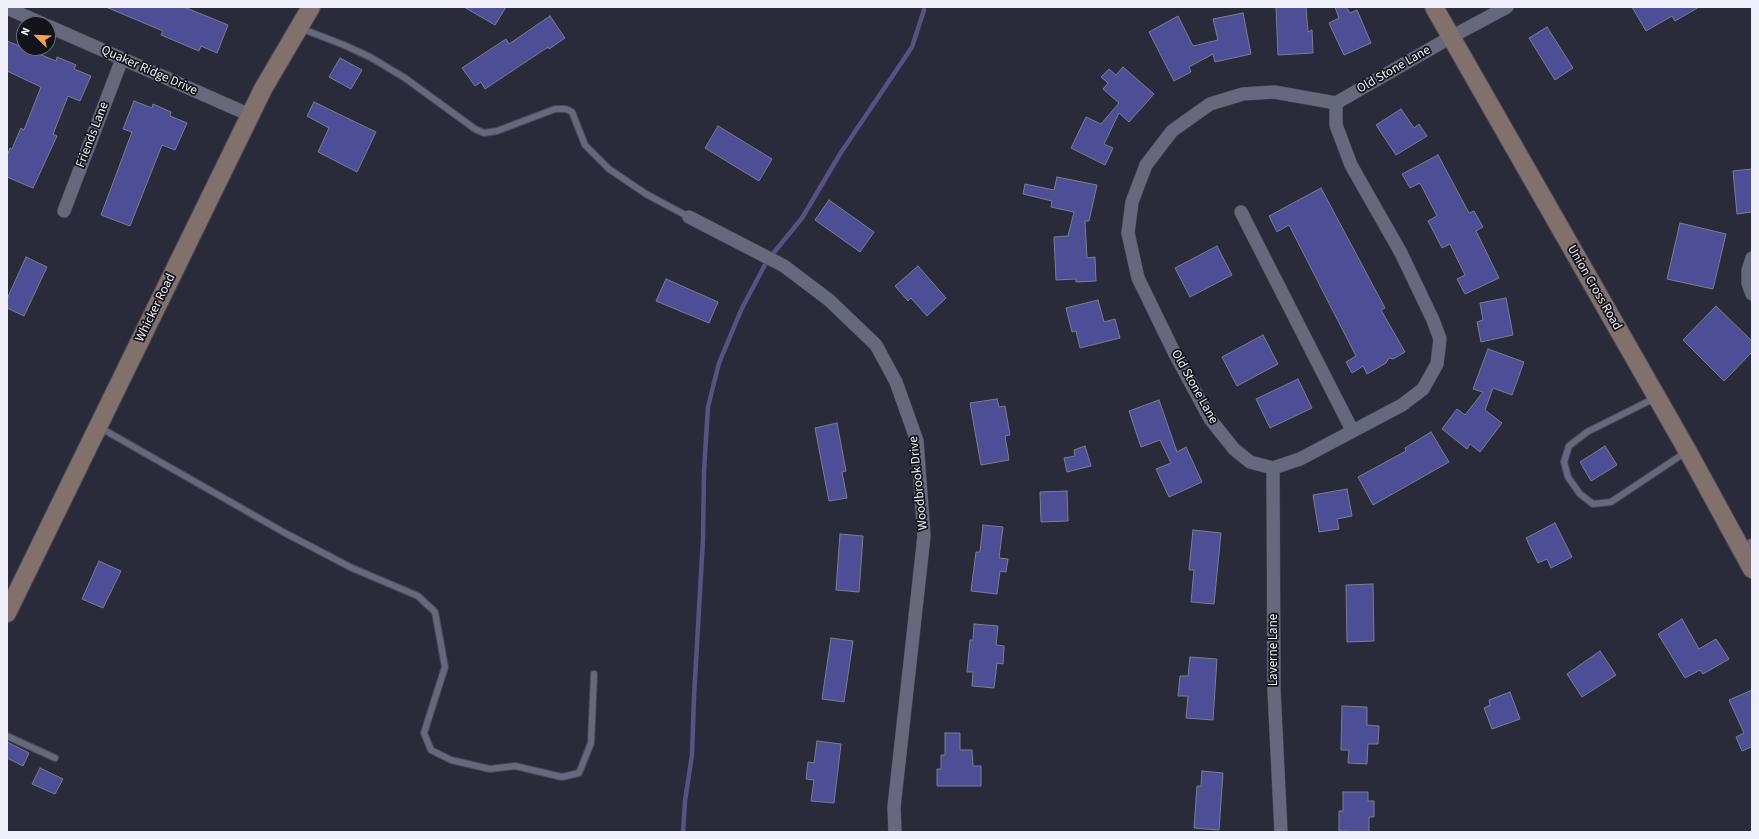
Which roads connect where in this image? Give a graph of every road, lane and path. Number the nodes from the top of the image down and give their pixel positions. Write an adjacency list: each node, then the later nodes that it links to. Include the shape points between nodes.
1 (311, 7): 6 (street, Whicker Road)
2 (1434, 7): 8 (street, Union Cross Road)
3 (1507, 7): 8 (street, Old Stone Lane)
4 (7, 8): 5 (street)
5 (25, 16)
6 (299, 28): 11 (street, Whicker Road); 14 (lane, via 370,57 484,133 497,132 555,109 566,109 572,112 585,145 609,169 646,194)
7 (56, 30): 9 (street, Quaker Ridge Drive)
8 (1451, 37): 10 (street, Old Stone Lane); 17 (street, Union Cross Road)
9 (122, 59): 11 (street, Quaker Ridge Drive); 12 (street, Friends Lane)
10 (1336, 103): 19 (street, via 1336,125 1351,165 1401,253 1440,339 1437,364 1423,389 1402,405); 21 (street, Old Stone Lane, via 1274,92 1243,94 1210,104 1172,131 1146,165 1132,202 1128,234 1138,278 1178,359 1210,419 1234,450 1250,462)
11 (250, 115): 18 (street, Whicker Road)
12 (64, 211)
13 (1241, 212): 19 (street)
14 (689, 217): 28 (street, Woodbrook Drive, via 784,266 829,300 866,335 876,345 896,382 917,441 924,536 894,807)
15 (1752, 258): 16 (street, via 1748,271 1748,283)
16 (1752, 294)
17 (1656, 397): 20 (street, Union Cross Road); 20 (lane, via 1587,432 1568,446 1564,462 1568,477 1580,494 1593,504 1611,502)
18 (98, 426): 24 (street, Whicker Road); 25 (lane, via 285,533 352,568 418,596 435,612 445,667 424,733 431,750 451,760 490,769 515,766 562,777 579,773 591,743)
19 (1352, 430): 21 (street, via 1300,459)
20 (1687, 450): 22 (street, Union Cross Road)
21 (1273, 468): 29 (street, Laverne Lane, via 1274,690)
22 (1748, 549): 23 (street, Union Cross Road)
23 (1752, 570)
24 (7, 613)
25 (594, 674)
26 (7, 736): 27 (lane)
27 (55, 758)
28 (895, 832)
29 (1281, 832)

